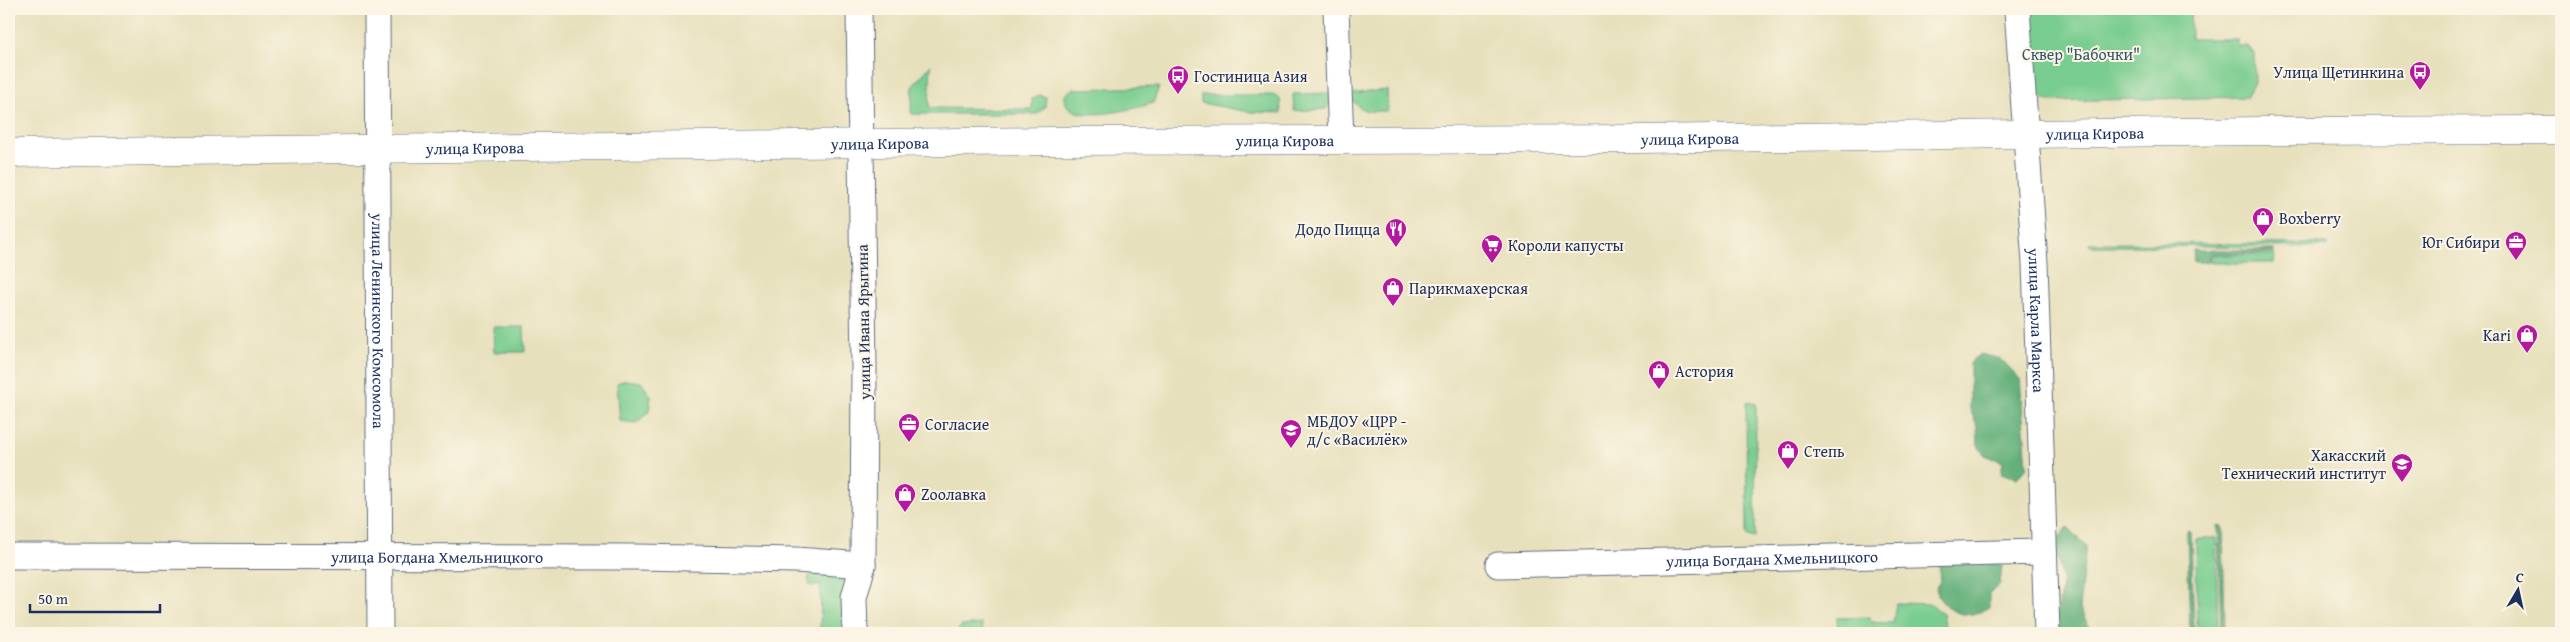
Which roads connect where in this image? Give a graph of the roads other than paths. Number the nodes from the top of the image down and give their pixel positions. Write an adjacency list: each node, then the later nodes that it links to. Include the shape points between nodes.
1 (377, 9): 9 (street, улица Ленинского Комсомола)
2 (859, 9): 8 (street, улица Ивана Ярыгина)
3 (1336, 9): 7 (street)
4 (2017, 9): 6 (street, улица Карла Маркса)
5 (2561, 130): 6 (main road, улица Кирова)
6 (2026, 134): 7 (main road, улица Кирова); 11 (street, улица Карла Маркса, via 2036,263)
7 (1341, 140): 8 (main road, улица Кирова)
8 (861, 143): 9 (main road, улица Кирова); 14 (street, улица Ивана Ярыгина)
9 (378, 150): 10 (main road, улица Кирова); 12 (street, улица Ленинского Комсомола)
10 (9, 153)
11 (2044, 552): 15 (street, улица Богдана Хмельницкого); 18 (street, улица Карла Маркса)
12 (381, 555): 13 (street, улица Богдана Хмельницкого); 14 (street, улица Богдана Хмельницкого, via 796,560); 16 (street, улица Ленинского Комсомола)
13 (9, 556)
14 (863, 565): 17 (street, улица Ивана Ярыгина, via 854,597)
15 (1498, 565)
16 (380, 633)
17 (855, 633)
18 (2047, 633)

